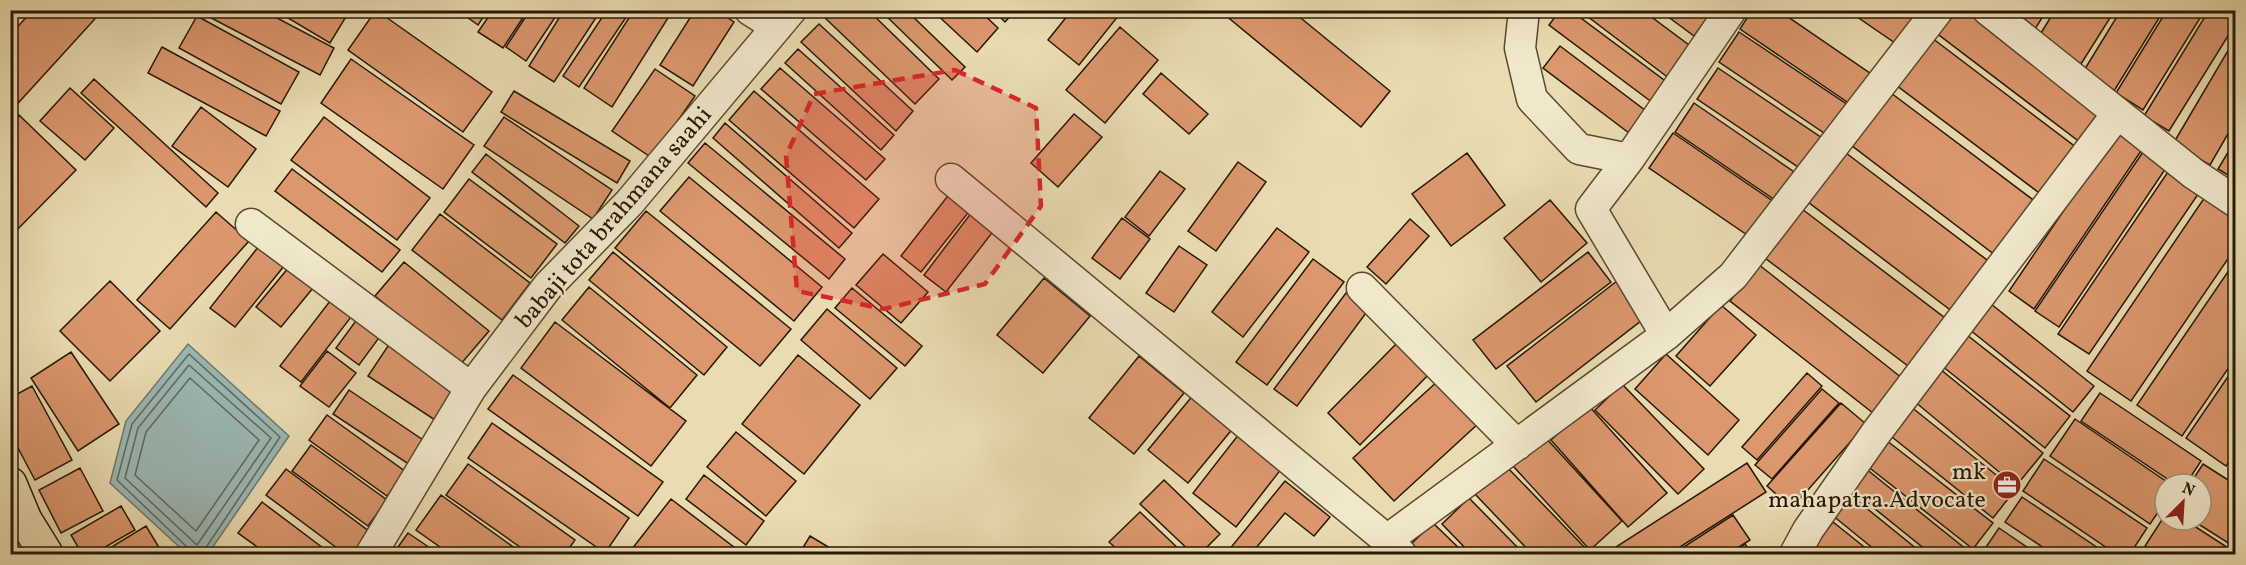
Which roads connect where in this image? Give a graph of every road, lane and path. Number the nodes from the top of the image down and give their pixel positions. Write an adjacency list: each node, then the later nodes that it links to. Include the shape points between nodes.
1 (750, 10): 6 (street)
2 (1524, 10): 8 (street, via 1520,48 1532,99 1579,149)
3 (1731, 10): 8 (street)
4 (1938, 10): 13 (street, via 1733,276)
5 (1988, 10): 7 (street)
6 (784, 19): 14 (street, babaji tota brahmana saahi, via 629,202 548,286)
7 (2117, 114): 10 (street); 20 (street, via 1876,433)
8 (1629, 159): 13 (street, via 1591,209)
9 (951, 179): 17 (street)
10 (2235, 202)
11 (251, 224): 14 (street)
12 (1362, 288): 15 (street)
13 (1666, 335): 15 (street)
14 (471, 388): 19 (street, babaji tota brahmana saahi)
15 (1517, 445): 17 (street)
16 (10, 484): 18 (main road)
17 (1394, 547)
18 (46, 555)
19 (371, 555)
20 (1795, 555)

